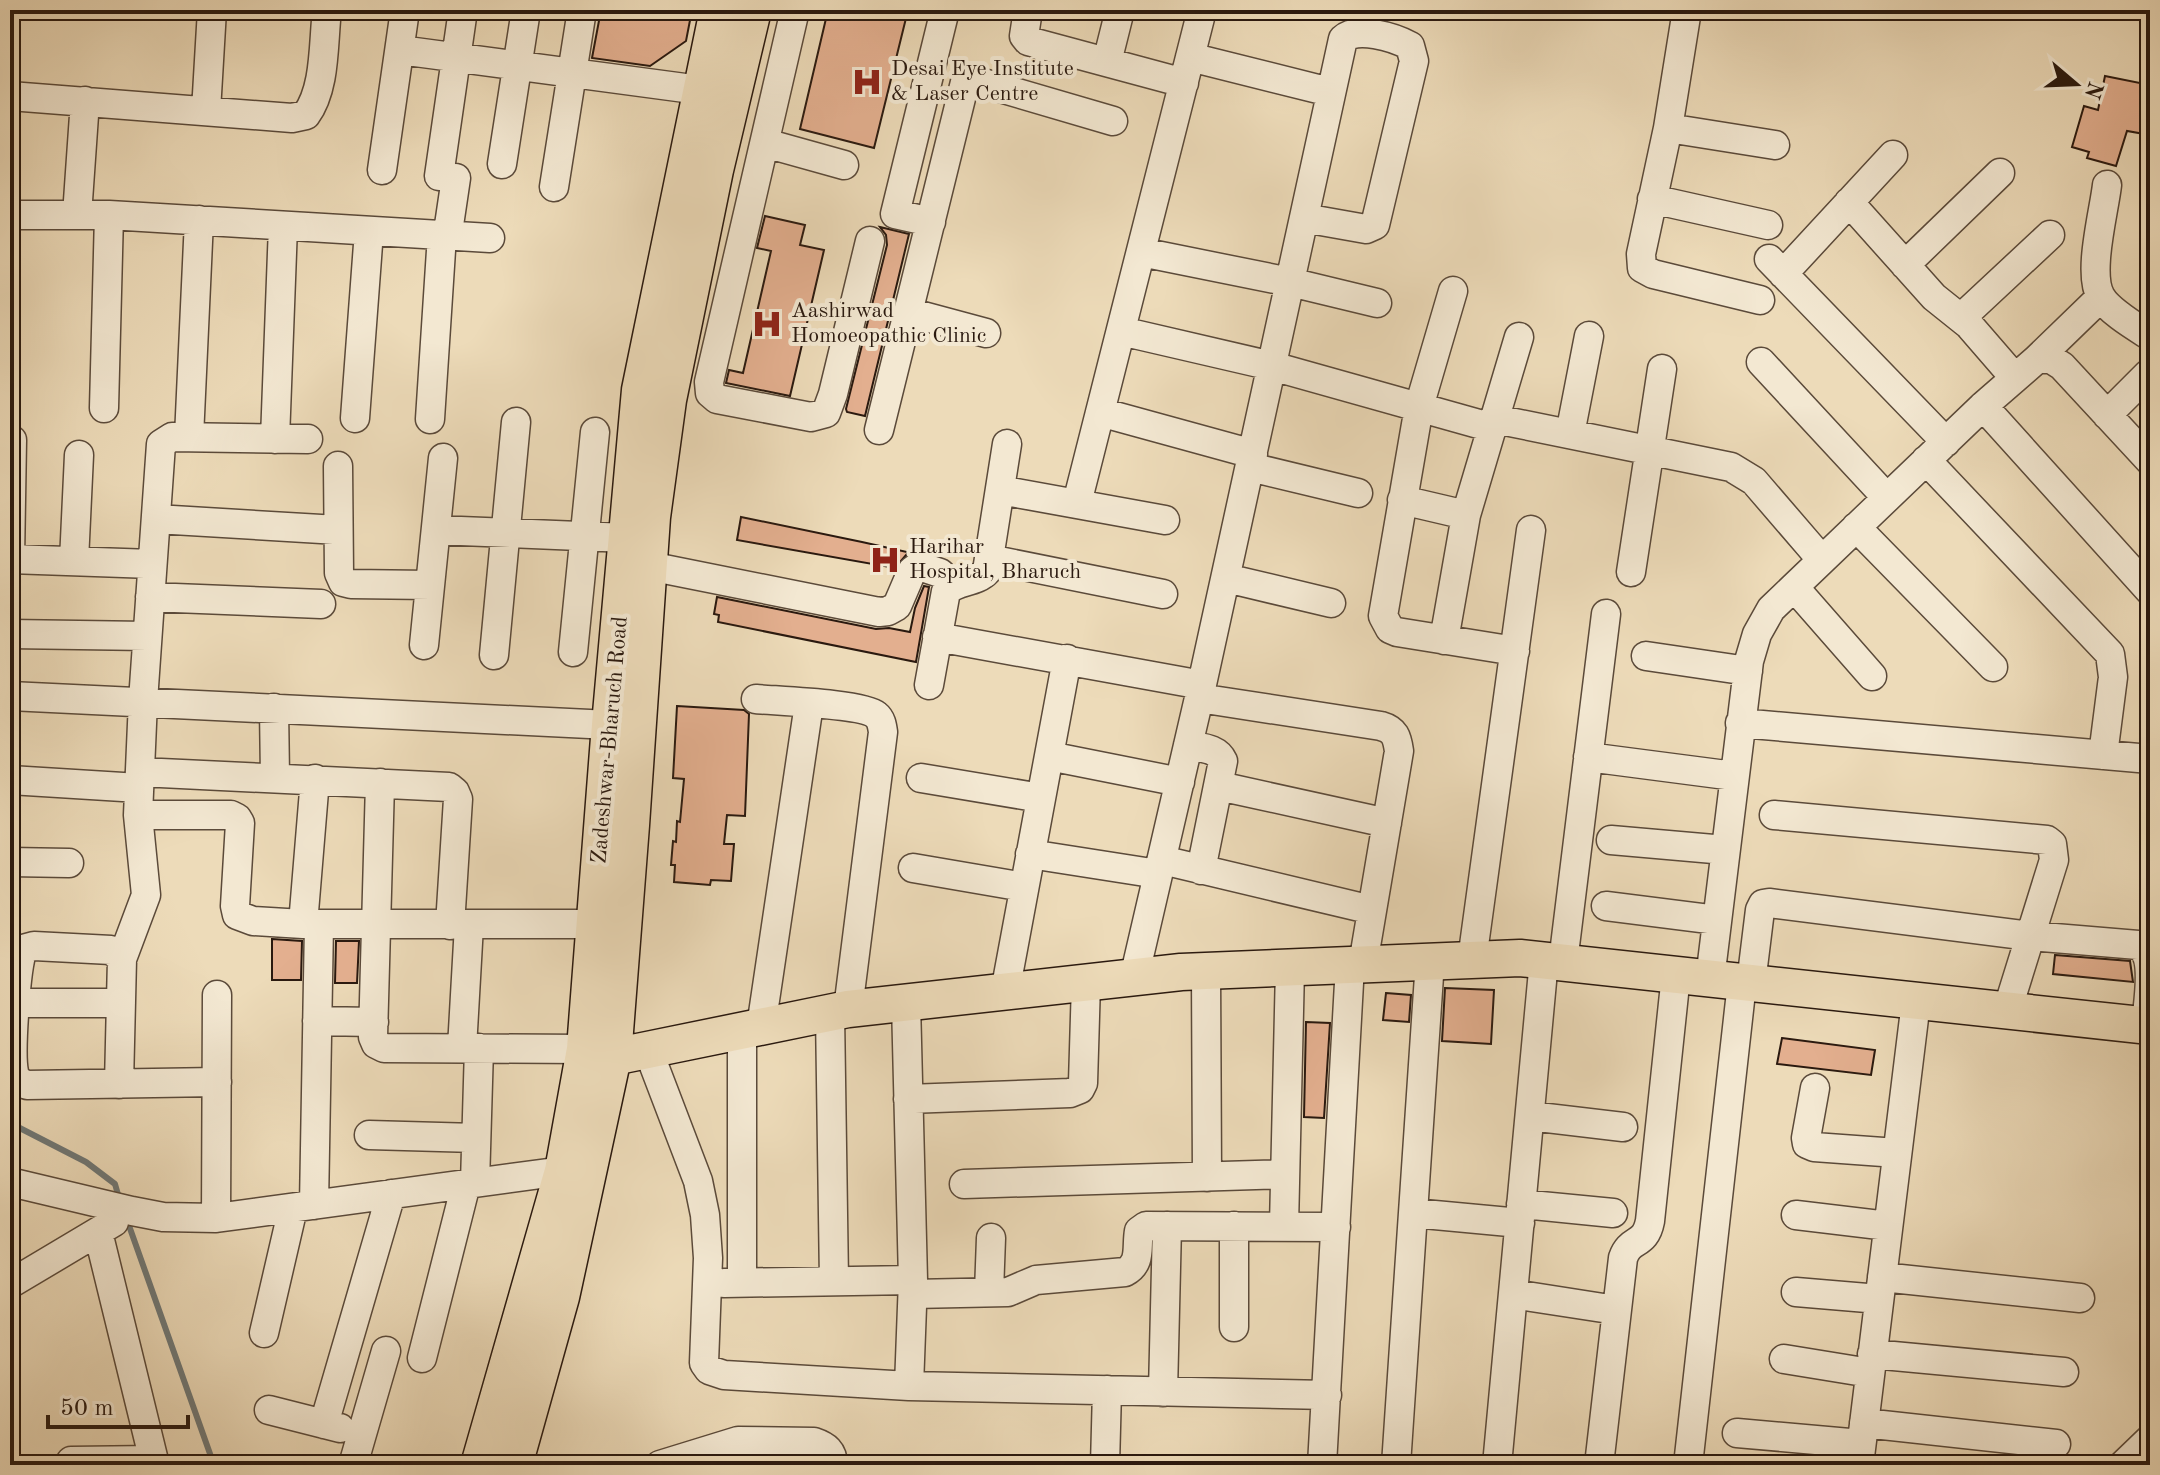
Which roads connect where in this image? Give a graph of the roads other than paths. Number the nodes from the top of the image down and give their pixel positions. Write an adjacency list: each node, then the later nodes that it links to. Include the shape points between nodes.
1 (212, 10): 25 (street)
2 (327, 10): 25 (street, via 318,89 306,115)
3 (405, 10): 15 (street)
4 (463, 10): 16 (street)
5 (526, 10): 18 (street)
6 (582, 10): 20 (street)
7 (718, 10): 21 (main road, Zadeshwar-Bharuch Road)
8 (753, 10): 35 (main road, Zadeshwar-Bharuch Road)
9 (795, 10): 28 (street)
10 (945, 10): 46 (street, via 895,214)
11 (1028, 10): 17 (street, via 1028,41)
12 (1120, 10): 17 (street)
13 (1202, 10): 19 (street)
14 (1687, 10): 27 (street)
15 (400, 50): 16 (street); 33 (street)
16 (456, 57): 18 (street); 50 (street, via 448,232)
17 (1107, 62): 19 (street)
18 (516, 65): 20 (street); 31 (street)
19 (1187, 70): 22 (street); 54 (street)
20 (571, 72): 21 (street); 37 (street)
21 (700, 90): 114 (main road, Zadeshwar-Bharuch Road, via 640,390)
22 (1330, 92): 44 (street); 44 (street, via 1348,34 1402,42 1414,52 1375,225 1366,229)
23 (10, 96): 24 (street)
24 (85, 101): 25 (street); 42 (street)
25 (206, 111)
26 (1113, 121): 46 (street, via 966,78)
27 (1668, 128): 29 (street); 39 (street)
28 (765, 143): 32 (street); 38 (street)
29 (1775, 145)
30 (1893, 155): 40 (street)
31 (502, 164)
32 (844, 165)
33 (382, 170)
34 (2000, 173): 55 (street)
35 (713, 180): 38 (street); 69 (main road, Zadeshwar-Bharuch Road)
36 (2107, 185): 58 (street, via 2095,274)
37 (554, 187)
38 (754, 189): 72 (street)
39 (1652, 199): 47 (street); 59 (street, via 1642,268)
40 (1849, 202): 55 (street); 94 (street, via 1776,266)
41 (10, 215): 42 (street)
42 (77, 215): 43 (street)
43 (109, 215): 45 (street); 78 (street)
44 (1304, 218): 56 (street)
45 (199, 220): 48 (street); 88 (street)
46 (931, 222): 61 (street)
47 (1768, 225)
48 (283, 226): 49 (street); 89 (street)
49 (369, 231): 50 (street); 81 (street)
50 (442, 235): 52 (street); 82 (street)
51 (2050, 235): 62 (street)
52 (490, 238)
53 (870, 241): 72 (street, via 826,413 811,417 717,399 710,393)
54 (1141, 252): 56 (street); 63 (street)
55 (1905, 265): 62 (street)
56 (1290, 282): 60 (street); 71 (street)
57 (1453, 291): 77 (street)
58 (2101, 297): 66 (street); 68 (street)
59 (1760, 300)
60 (1377, 303)
61 (908, 312): 64 (street); 85 (street)
62 (1961, 318): 75 (street)
63 (1121, 331): 71 (street); 79 (street)
64 (986, 333)
65 (1589, 336): 87 (street)
66 (2150, 336)
67 (1519, 337): 84 (street)
68 (2037, 359): 75 (street); 80 (street, via 2062,366)
69 (676, 361): 72 (street); 114 (main road, Zadeshwar-Bharuch Road, via 652,517)
70 (1761, 362): 102 (street)
71 (1272, 366): 77 (street); 97 (street)
72 (713, 369)
73 (1662, 369): 93 (street)
74 (2148, 374): 80 (street)
75 (2014, 377): 76 (street)
76 (1983, 406): 94 (street); 124 (street)
77 (1419, 407): 84 (street); 103 (street)
78 (104, 408)
79 (1100, 412): 97 (street); 104 (street)
80 (2107, 415): 98 (street)
81 (355, 418)
82 (430, 419)
83 (516, 422): 112 (street)
84 (1494, 423): 87 (street); 105 (street)
85 (879, 430)
86 (595, 432): 113 (street)
87 (1570, 434): 93 (street)
88 (189, 437): 89 (street); 106 (street, via 172,437 161,444)
89 (275, 439): 90 (street)
90 (308, 439)
91 (12, 440): 117 (street, via 10,559)
92 (1007, 444): 100 (street)
93 (1650, 450): 116 (street, via 1744,473); 119 (street)
94 (1936, 451): 102 (street); 153 (street, via 2110,654 2113,677)
95 (79, 455): 117 (street)
96 (443, 458): 110 (street)
97 (1251, 460): 101 (street); 120 (street)
98 (2150, 461)
99 (338, 466): 109 (street)
100 (1000, 490): 104 (street); 115 (street)
101 (1358, 493)
102 (1887, 498): 108 (street)
103 (1402, 500): 105 (street); 133 (street, via 1385,624 1397,632)
104 (1077, 503): 107 (street)
105 (1466, 515): 133 (street)
106 (156, 519): 109 (street); 118 (street)
107 (1165, 520)
108 (1856, 527): 116 (street); 140 (street)
109 (338, 530): 121 (street, via 343,582)
110 (436, 530): 112 (street); 121 (street)
111 (1531, 530): 135 (street)
112 (506, 533): 113 (street); 137 (street)
113 (584, 536): 114 (street); 136 (street)
114 (638, 552): 122 (street, via 879,612 897,606 919,566 940,573); 151 (main road, Zadeshwar-Bharuch Road); 210 (main road, Zadeshwar-Bharuch Road)
115 (989, 559): 122 (street, via 983,575); 125 (street)
116 (1822, 560): 123 (street)
117 (74, 561): 118 (street)
118 (152, 564): 126 (street)
119 (1631, 572)
120 (1226, 578): 127 (street); 144 (street)
121 (430, 585): 134 (street)
122 (953, 585): 132 (street, via 946,591)
123 (1794, 587): 141 (street, via 1771,609 1757,634); 142 (street)
124 (2150, 591)
125 (1163, 594)
126 (150, 597): 128 (street); 131 (street)
127 (1331, 603)
128 (321, 604)
129 (1606, 614): 155 (street)
130 (10, 634): 131 (street)
131 (147, 636): 147 (street)
132 (937, 637): 139 (street); 143 (street)
133 (1444, 640): 135 (street)
134 (424, 645)
135 (1515, 651): 187 (street)
136 (573, 652)
137 (494, 655)
138 (1646, 656): 141 (street)
139 (1067, 659): 144 (street); 154 (street)
140 (1993, 667)
141 (1748, 671): 150 (street)
142 (1872, 676)
143 (929, 685)
144 (1201, 692): 152 (street); 168 (street, via 1391,729 1399,751)
145 (10, 696): 147 (street)
146 (756, 699): 148 (street)
147 (143, 701): 149 (street); 165 (street)
148 (809, 704): 202 (street, via 873,712 883,732); 207 (street)
149 (274, 708): 151 (street); 158 (street)
150 (1740, 723): 153 (street); 157 (street)
151 (610, 725): 183 (main road, Zadeshwar-Bharuch Road)
152 (1188, 745): 162 (street); 164 (street, via 1220,755)
153 (2103, 755): 156 (street)
154 (1049, 756): 162 (street); 166 (street)
155 (1588, 757): 157 (street); 189 (street)
156 (2150, 759)
157 (1734, 776): 170 (street)
158 (275, 777): 160 (street); 165 (street)
159 (921, 778): 166 (street)
160 (315, 779): 163 (street); 181 (street)
161 (10, 780): 165 (street)
162 (1180, 782): 174 (street)
163 (380, 783): 182 (street); 184 (street, via 449,787 455,792)
164 (1219, 786): 168 (street); 176 (street)
165 (139, 791): 181 (street, via 237,818 237,915 253,921); 186 (street, via 146,895)
166 (1041, 798): 171 (street)
167 (1774, 815): 185 (street, via 2047,840 2054,860)
168 (1387, 823): 179 (street)
169 (1611, 840): 170 (street)
170 (1725, 850): 180 (street)
171 (1030, 854): 174 (street); 177 (street)
172 (10, 862): 173 (street)
173 (69, 863)
174 (1160, 867): 176 (street); 193 (street)
175 (913, 868): 177 (street)
176 (1201, 870): 179 (street)
177 (1024, 887): 196 (street)
178 (1606, 906): 180 (street)
179 (1372, 910): 190 (street)
180 (1717, 920): 194 (street)
181 (311, 924): 182 (street); 204 (street)
182 (377, 924): 184 (street); 205 (street)
183 (595, 924): 184 (street); 210 (main road, Zadeshwar-Bharuch Road)
184 (459, 925): 208 (street)
185 (2030, 936): 194 (street, via 1769,903 1763,904); 203 (street); 206 (street, via 2144,948 2150,960)
186 (122, 959): 199 (street, via 111,950 28,946 21,955); 200 (street)
187 (1472, 960): 188 (main road); 189 (main road)
188 (1430, 961): 190 (main road); 229 (street)
189 (1554, 961): 194 (main road); 215 (street)
190 (1356, 965): 191 (main road); 238 (street)
191 (1290, 968): 192 (main road); 221 (street)
192 (1206, 971): 193 (main road); 222 (street)
193 (1134, 978): 195 (main road)
194 (1720, 980): 198 (main road); 251 (street, via 1648,1233 1626,1249); 282 (street)
195 (1086, 983): 196 (main road); 214 (street, via 1080,1089)
196 (1005, 992): 201 (main road)
197 (217, 995): 211 (street)
198 (1916, 1002): 203 (main road); 219 (street)
199 (16, 1003): 200 (street); 212 (street, via 16,1079 27,1085)
200 (121, 1003): 212 (street)
201 (906, 1003): 202 (main road); 214 (street)
202 (839, 1011): 207 (main road); 241 (street)
203 (2007, 1011): 206 (main road)
204 (317, 1021): 205 (street); 227 (street)
205 (374, 1022): 208 (street, via 373,1037 384,1048)
206 (2148, 1025)
207 (752, 1029): 209 (main road); 242 (street)
208 (471, 1048): 210 (street); 218 (street)
209 (648, 1050): 210 (main road); 243 (street, via 698,1181)
210 (594, 1055): 220 (main road, Zadeshwar-Bharuch Road); 274 (main road, Zadeshwar-Bharuch Road, via 561,1297)
211 (217, 1082): 212 (street); 233 (street)
212 (119, 1084)
213 (1815, 1088): 219 (street, via 1807,1144)
214 (908, 1099): 245 (street)
215 (1530, 1116): 216 (street); 231 (street)
216 (1623, 1127)
217 (369, 1135): 218 (street)
218 (476, 1138): 224 (street)
219 (1897, 1153): 237 (street)
220 (563, 1171): 224 (street); 273 (main road, Zadeshwar-Bharuch Road)
221 (1285, 1174): 222 (street); 236 (street)
222 (1207, 1177): 225 (street)
223 (10, 1182): 228 (street)
224 (470, 1184): 226 (street); 255 (street)
225 (964, 1184)
226 (391, 1194): 227 (street); 264 (street)
227 (303, 1206): 233 (street); 253 (street)
228 (132, 1211): 233 (street); 239 (street)
229 (1413, 1213): 231 (street); 279 (street)
230 (1613, 1213): 231 (street)
231 (1520, 1214): 249 (street)
232 (1796, 1215): 237 (street)
233 (216, 1218)
234 (1167, 1226): 235 (street); 247 (street, via 1139,1231 1137,1260 1125,1272 1036,1280 1008,1292); 261 (street)
235 (1234, 1226): 236 (street); 252 (street)
236 (1284, 1226): 238 (street)
237 (1888, 1226): 246 (street)
238 (1336, 1227): 262 (street)
239 (98, 1232): 244 (street); 271 (street)
240 (991, 1238): 247 (street)
241 (834, 1281): 242 (street); 245 (street)
242 (742, 1282): 243 (street)
243 (707, 1283): 259 (street, via 704,1363 709,1370)
244 (10, 1284)
245 (913, 1287): 247 (street); 259 (street)
246 (1881, 1288): 248 (street); 250 (street); 257 (street)
247 (989, 1292)
248 (1796, 1292)
249 (1513, 1294): 251 (street); 280 (street)
250 (2080, 1298)
251 (1616, 1310): 281 (street)
252 (1234, 1327)
253 (264, 1333)
254 (386, 1351): 265 (street)
255 (422, 1358)
256 (1784, 1359): 257 (street)
257 (1871, 1363): 258 (street); 268 (street)
258 (2064, 1372)
259 (909, 1386): 260 (street)
260 (1107, 1390): 261 (street); 277 (street)
261 (1163, 1392): 262 (street)
262 (1327, 1395): 278 (street)
263 (269, 1410): 264 (street)
264 (324, 1424): 265 (street)
265 (361, 1433): 272 (street)
266 (1737, 1433): 268 (street)
267 (2150, 1439): 283 (street)
268 (1861, 1444): 269 (street)
269 (2056, 1444)
270 (71, 1461): 271 (street)
271 (154, 1462)
272 (353, 1465)
273 (479, 1465)
274 (514, 1465)
275 (660, 1465): 276 (street, via 738,1441 814,1442 826,1446)
276 (833, 1465)
277 (1105, 1465)
278 (1322, 1465)
279 (1396, 1465)
280 (1497, 1465)
281 (1599, 1465)
282 (1688, 1465)
283 (2123, 1465)

